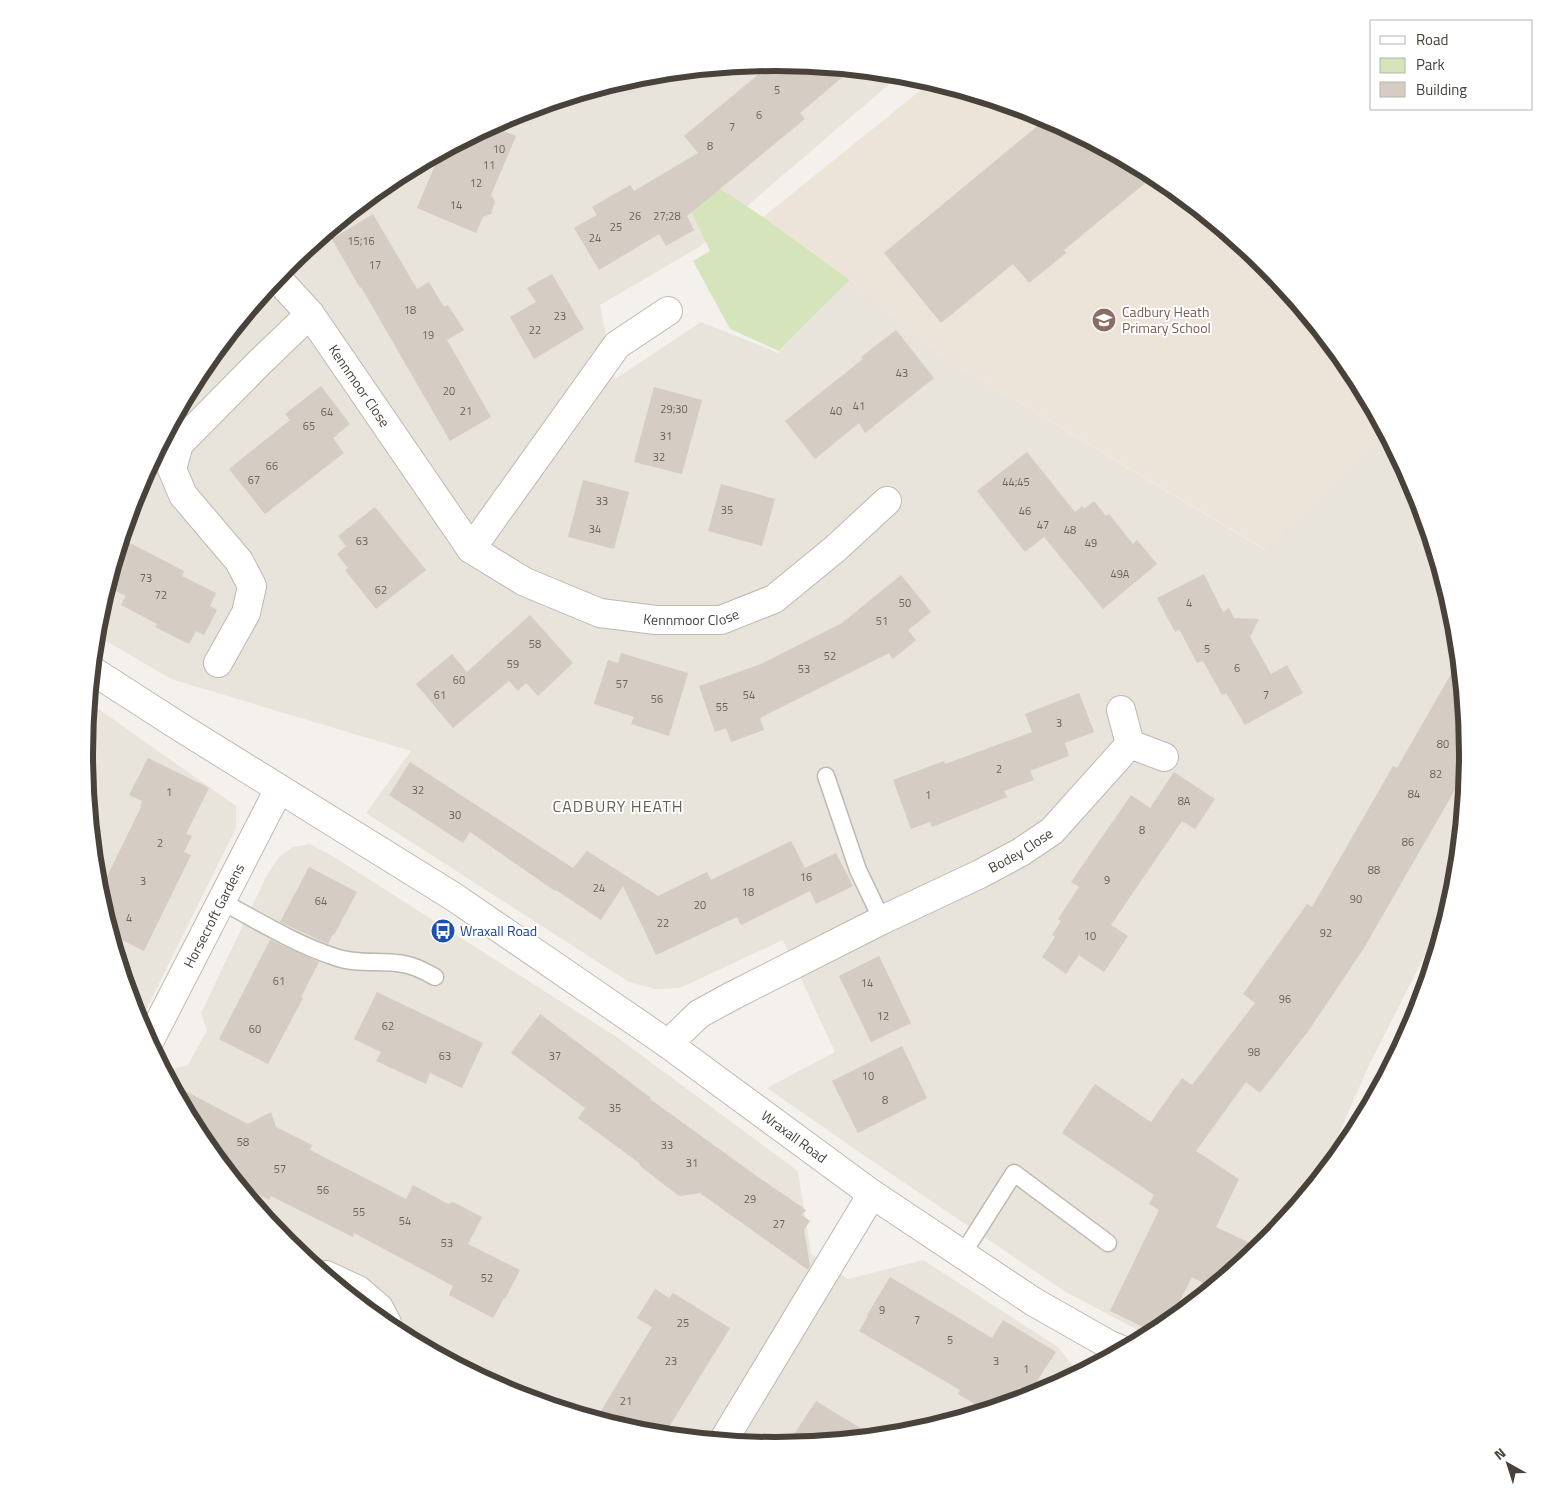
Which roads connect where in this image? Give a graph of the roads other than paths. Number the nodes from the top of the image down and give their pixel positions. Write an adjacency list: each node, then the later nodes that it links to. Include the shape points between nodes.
1 (282, 283): 3 (street, Kennmoor Close)
2 (668, 310): 5 (street, via 617,345)
3 (310, 314): 5 (street, Kennmoor Close); 6 (street, via 179,444 172,469 183,495 238,561 252,586 246,613)
4 (887, 501): 5 (street, Kennmoor Close, via 774,599 721,620 656,620 600,612 525,582)
5 (471, 549)
6 (218, 662)
7 (98, 674): 12 (street, Wraxall Road)
8 (1121, 710): 9 (street)
9 (1130, 744): 10 (street); 14 (street, Bodey Close, via 1052,831 980,874)
10 (1164, 758)
11 (826, 776): 14 (lane, via 858,870)
12 (279, 789): 13 (street, Horsecroft Gardens); 17 (street, Wraxall Road, via 454,897)
13 (222, 901): 15 (lane, via 285,936 336,958 398,963 416,967); 16 (street, Horsecroft Gardens)
14 (882, 920): 17 (street, Bodey Close, via 700,1014)
15 (435, 977)
16 (153, 1034)
17 (668, 1044): 18 (street, Wraxall Road)
18 (872, 1194): 20 (street, Wraxall Road); 24 (street)
19 (1108, 1243): 20 (lane, via 1014,1173)
20 (962, 1255): 23 (street, Wraxall Road, via 1034,1302)
21 (346, 1285): 22 (street, via 358,1290)
22 (381, 1311)
23 (1116, 1347)
24 (726, 1435)

